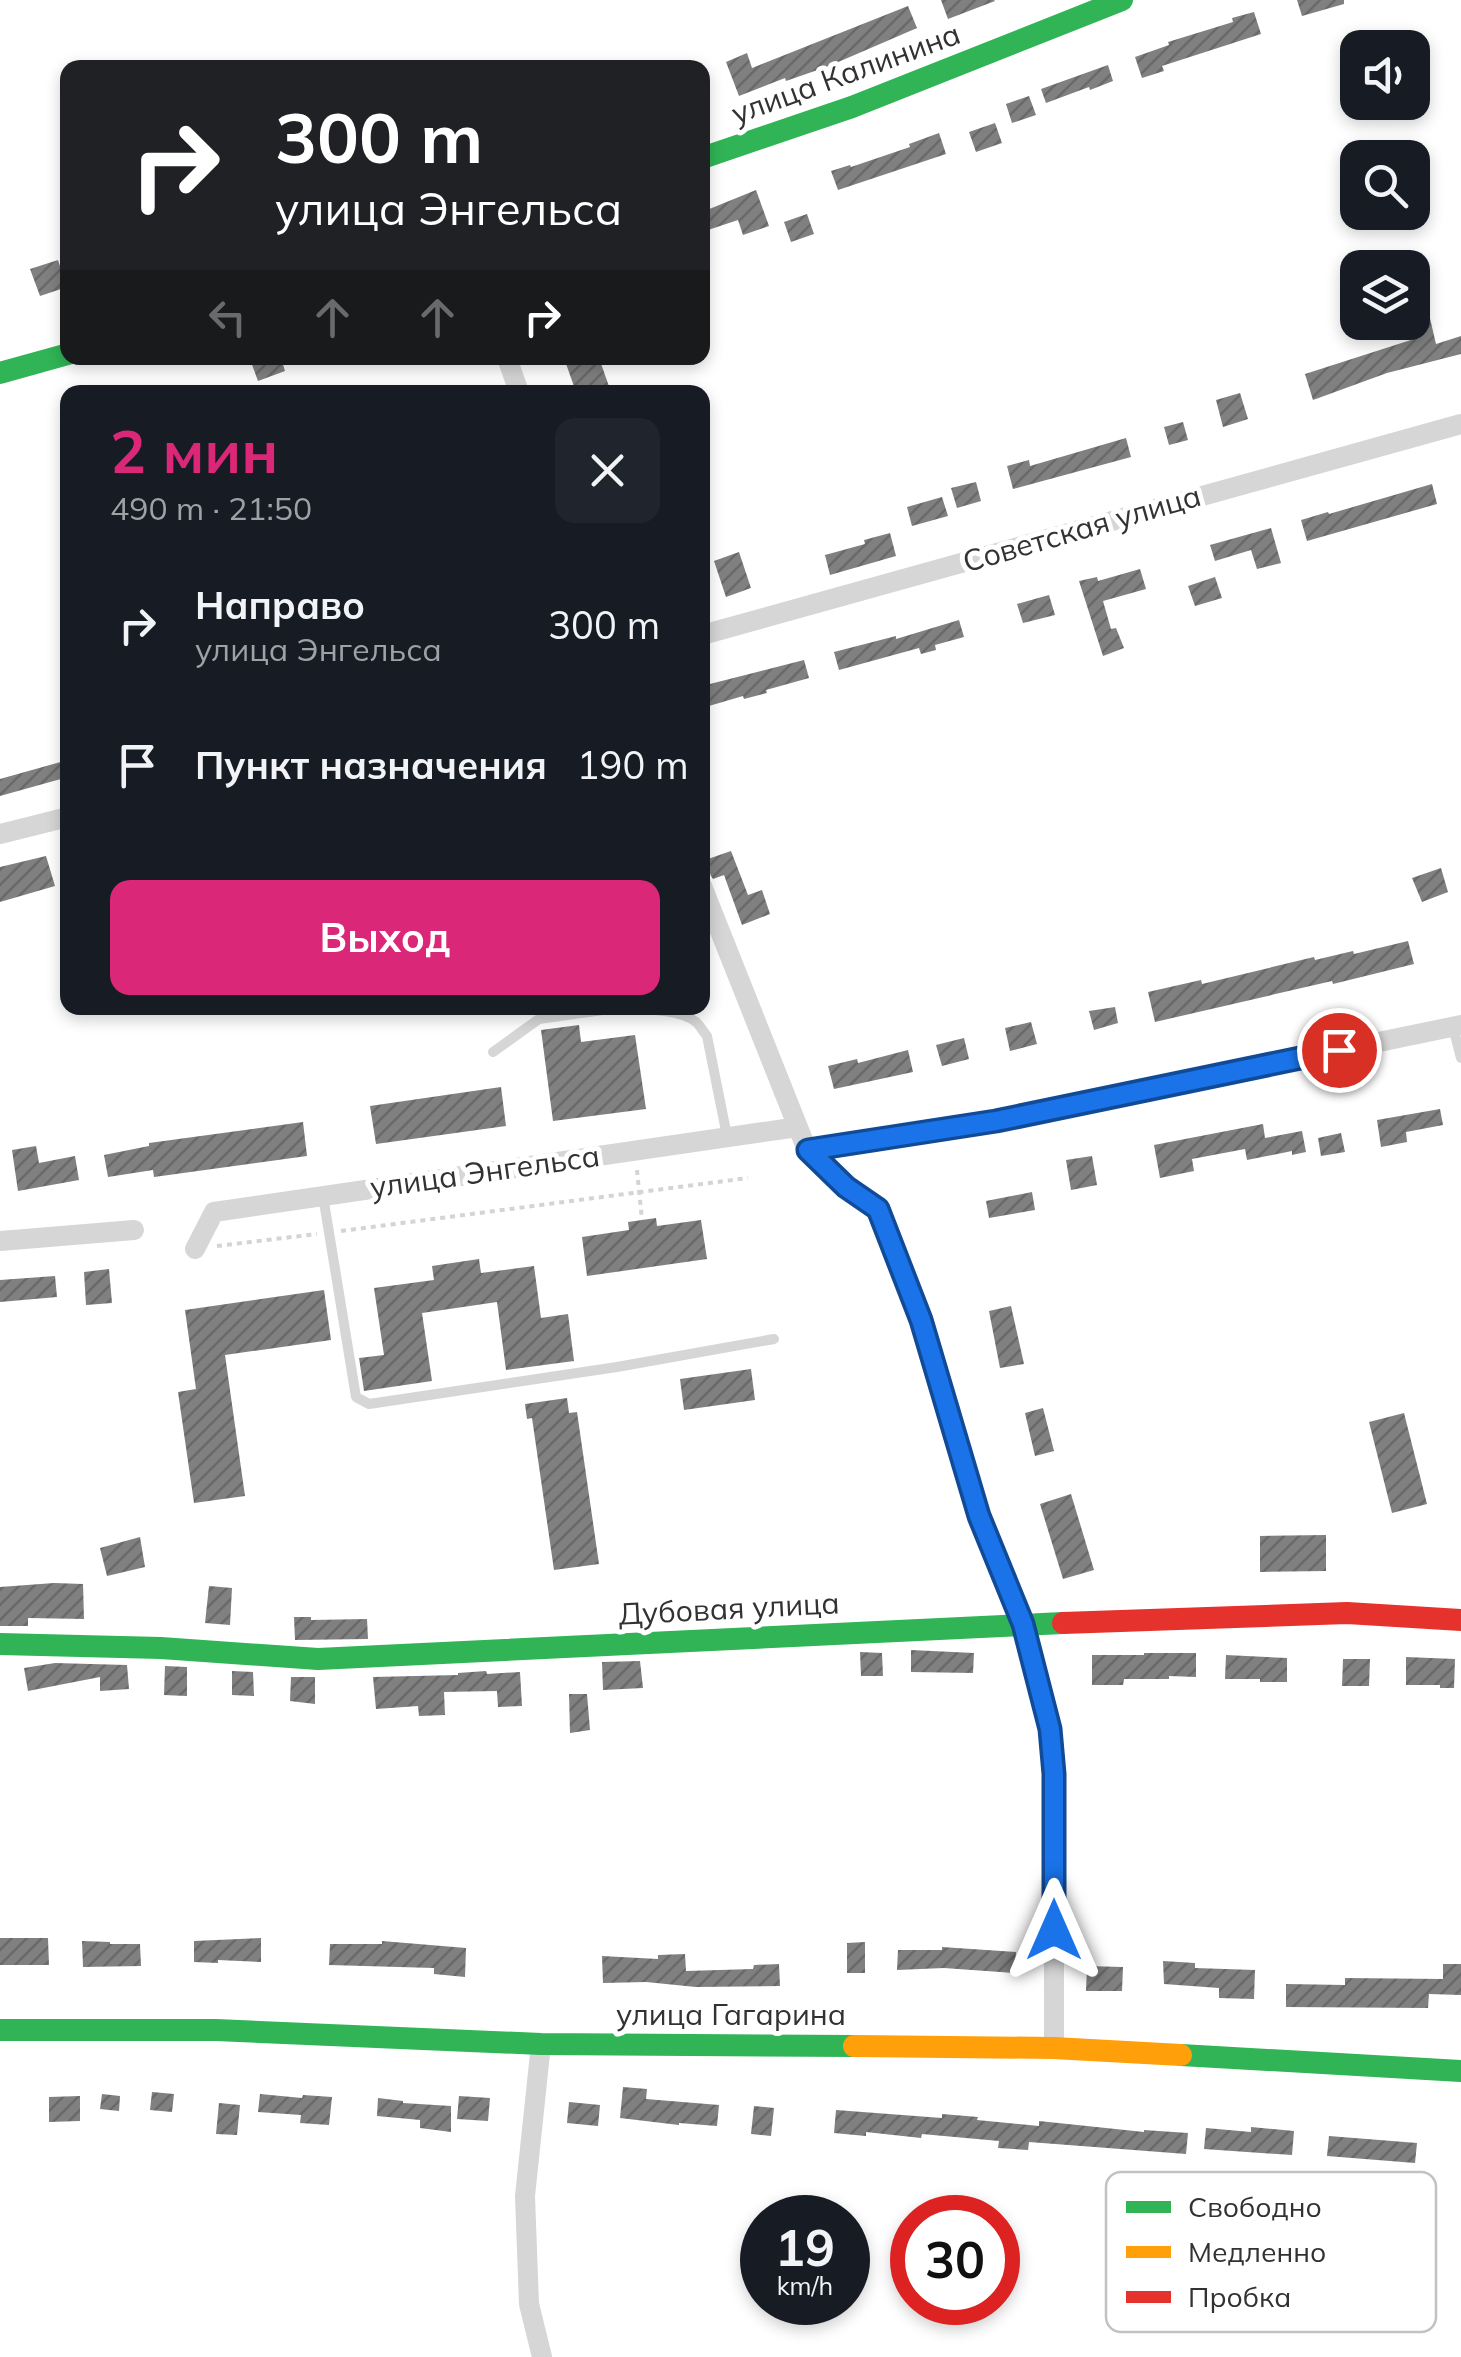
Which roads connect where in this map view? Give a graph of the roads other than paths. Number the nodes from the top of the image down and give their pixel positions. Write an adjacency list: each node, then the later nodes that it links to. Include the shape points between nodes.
1 (1122, 0): 2 (street, улица Калинина)
2 (710, 155)
3 (60, 356): 4 (street)
4 (0, 373)
5 (1461, 424): 6 (street, Советская улица)
6 (710, 633)
7 (60, 818): 8 (street)
8 (0, 834)
9 (710, 906): 15 (street)
10 (569, 1015): 13 (lane, via 540,1019)
11 (680, 1015): 16 (lane, via 697,1022 706,1036)
12 (1457, 1026): 14 (lane); 17 (street, via 996,1121)
13 (492, 1052)
14 (1461, 1058)
15 (798, 1127): 16 (street, улица Энгельса); 17 (street)
16 (727, 1137): 18 (street, улица Энгельса)
17 (808, 1150): 24 (street, via 878,1209 921,1320 979,1516)
18 (324, 1196): 21 (street, улица Энгельса, via 214,1212); 22 (lane, via 356,1398 368,1404)
19 (134, 1230): 20 (street)
20 (0, 1242)
21 (194, 1249)
22 (774, 1339)
23 (1461, 1620): 24 (street, Дубовая улица, via 1347,1613)
24 (1023, 1624): 25 (street, Дубовая улица, via 318,1659); 28 (street, via 1050,1729 1054,1774)
25 (0, 1644)
26 (0, 2030): 27 (street, улица Гагарина, via 216,2030)
27 (541, 2044): 28 (street, улица Гагарина); 30 (street, via 525,2196 529,2304)
28 (1054, 2048): 29 (street, улица Гагарина)
29 (1461, 2071)
30 (542, 2357)

